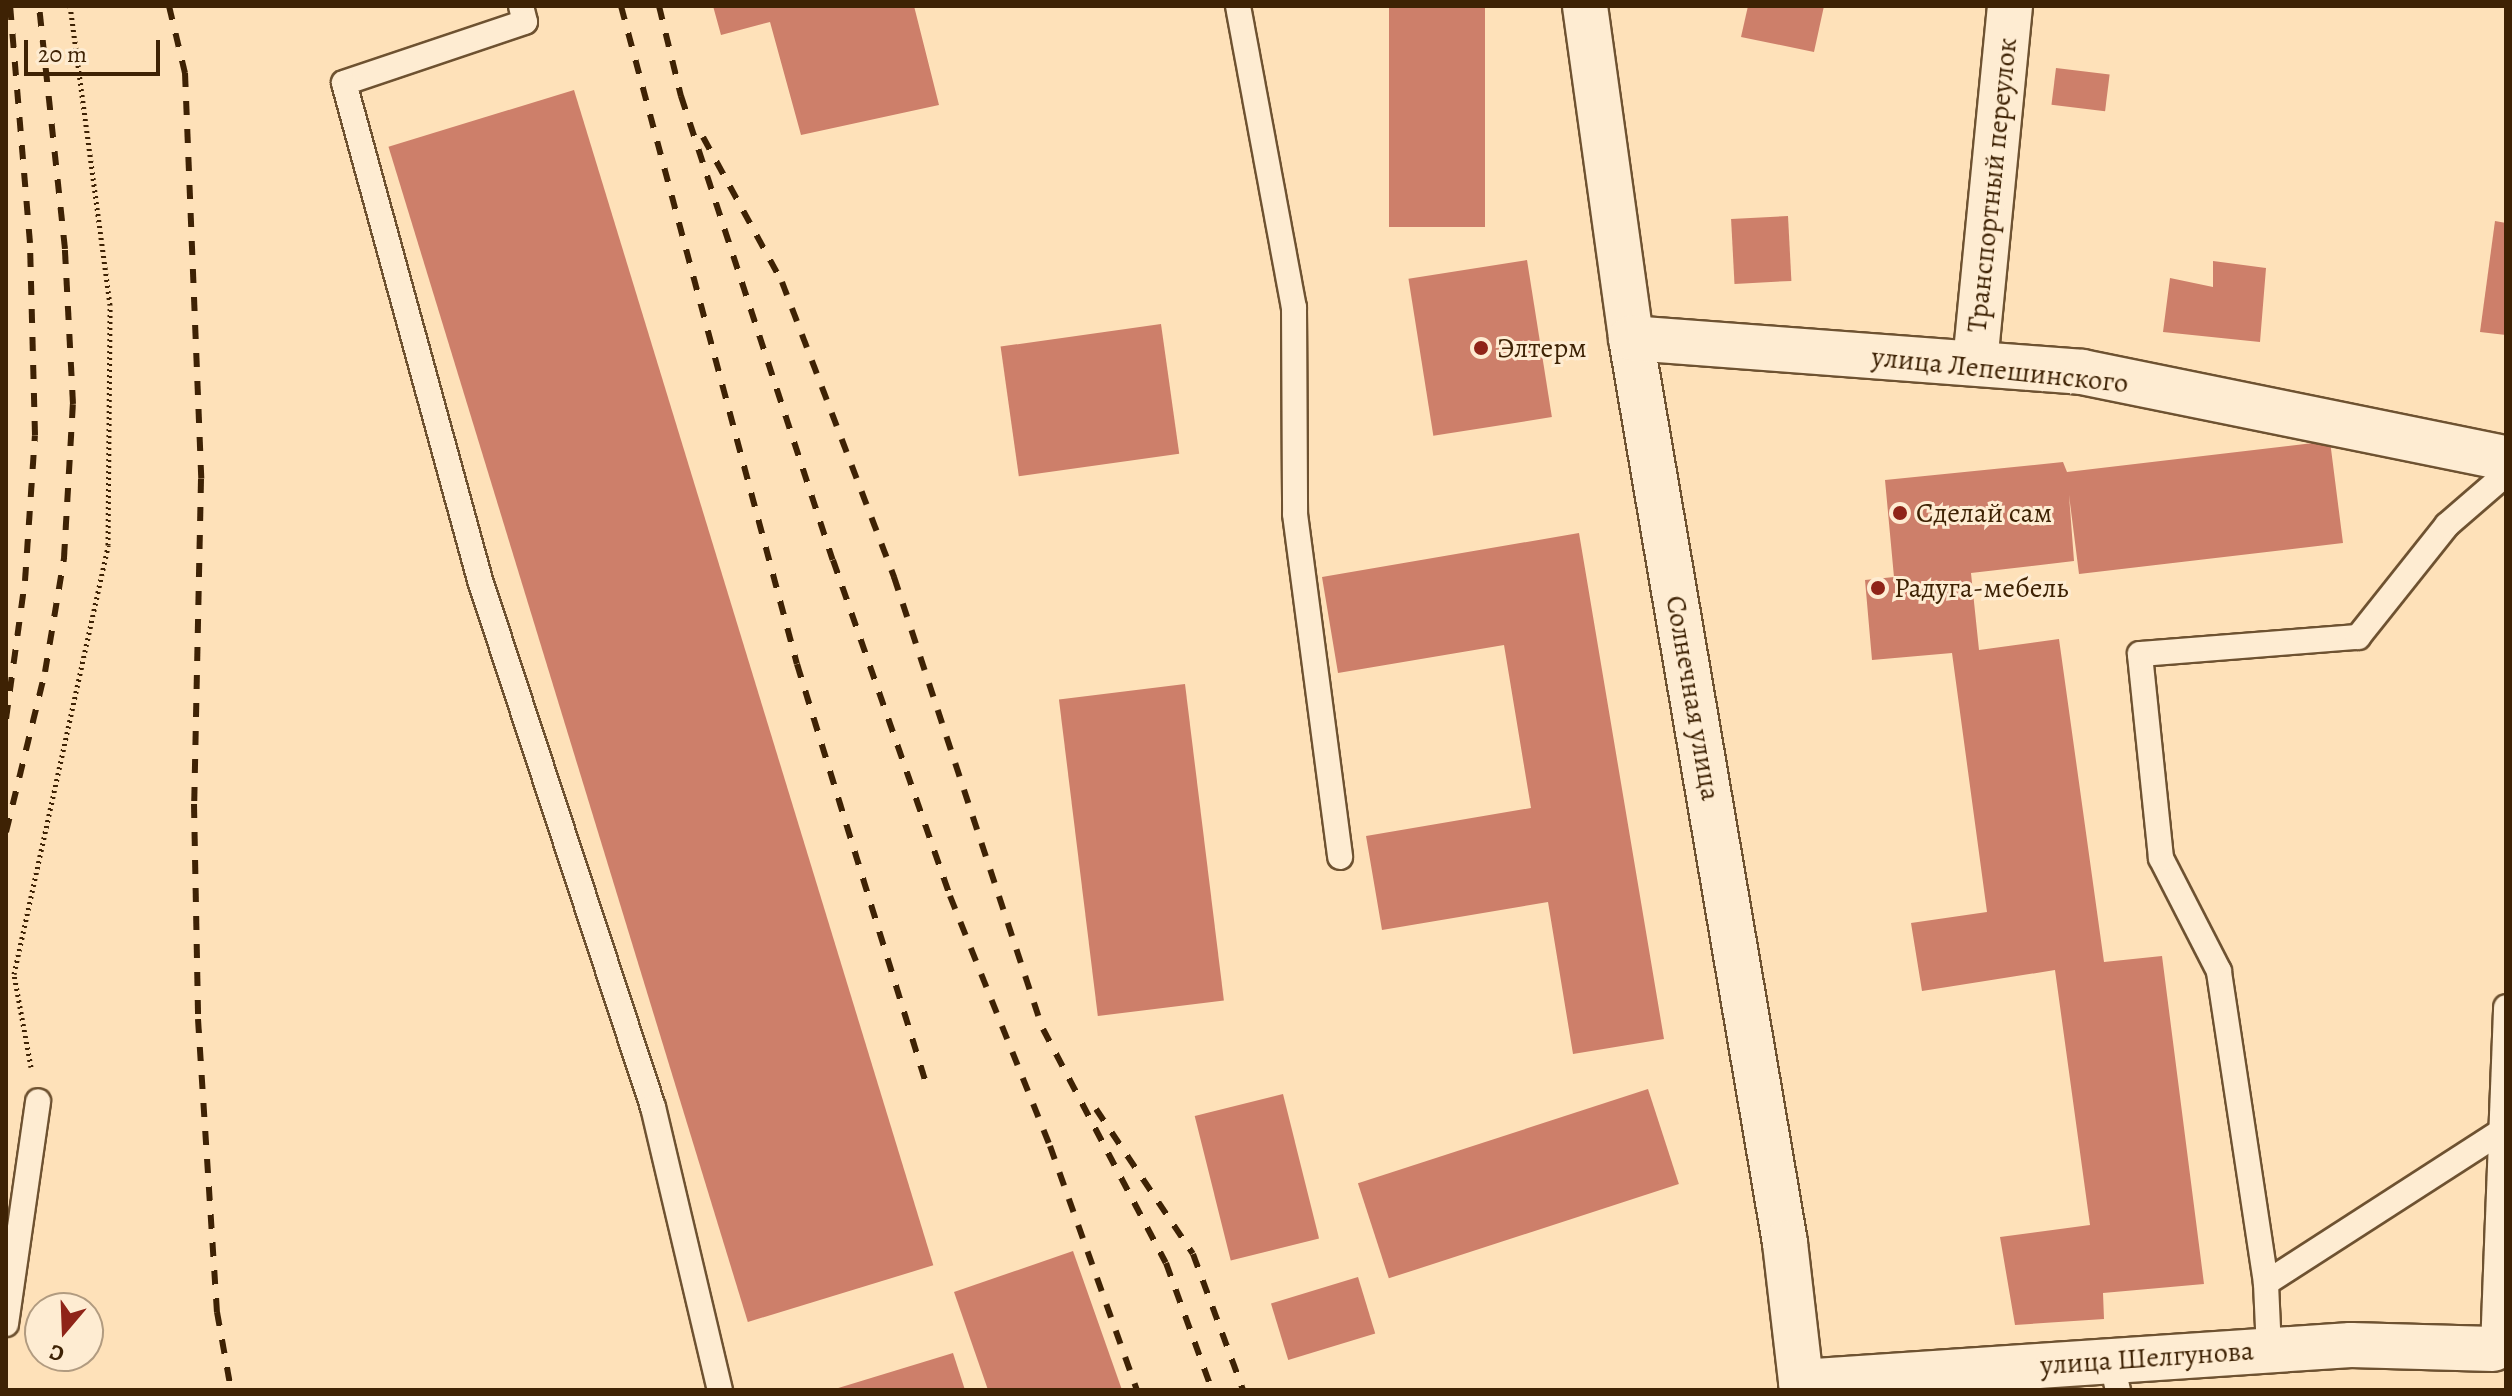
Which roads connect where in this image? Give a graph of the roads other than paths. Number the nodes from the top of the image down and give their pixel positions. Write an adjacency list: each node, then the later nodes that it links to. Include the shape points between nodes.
1 (521, 6): 19 (lane, via 525,22 344,83 480,580 653,1107)
2 (1238, 6): 9 (lane, via 1294,307 1295,514)
3 (1585, 6): 5 (street, Солнечная улица)
4 (2010, 6): 6 (street, Транспортный переулок)
5 (1631, 338): 6 (street, улица Лепешинского); 18 (street, Солнечная улица, via 1785,1243)
6 (1975, 363): 7 (street, улица Лепешинского, via 2082,372)
7 (2506, 458)
8 (2506, 474): 13 (lane, via 2447,525 2358,637 2140,654 2161,858 2219,971)
9 (1340, 857)
10 (2506, 1007): 12 (lane)
11 (38, 1101): 14 (lane)
12 (2500, 1132): 13 (lane); 15 (lane)
13 (2266, 1283): 16 (lane)
14 (6, 1324)
15 (2498, 1336): 16 (street, улица Шелгунова)
16 (2269, 1350): 17 (street, улица Шелгунова)
17 (2114, 1375): 18 (street, улица Шелгунова)
18 (1802, 1386)
19 (720, 1390)

